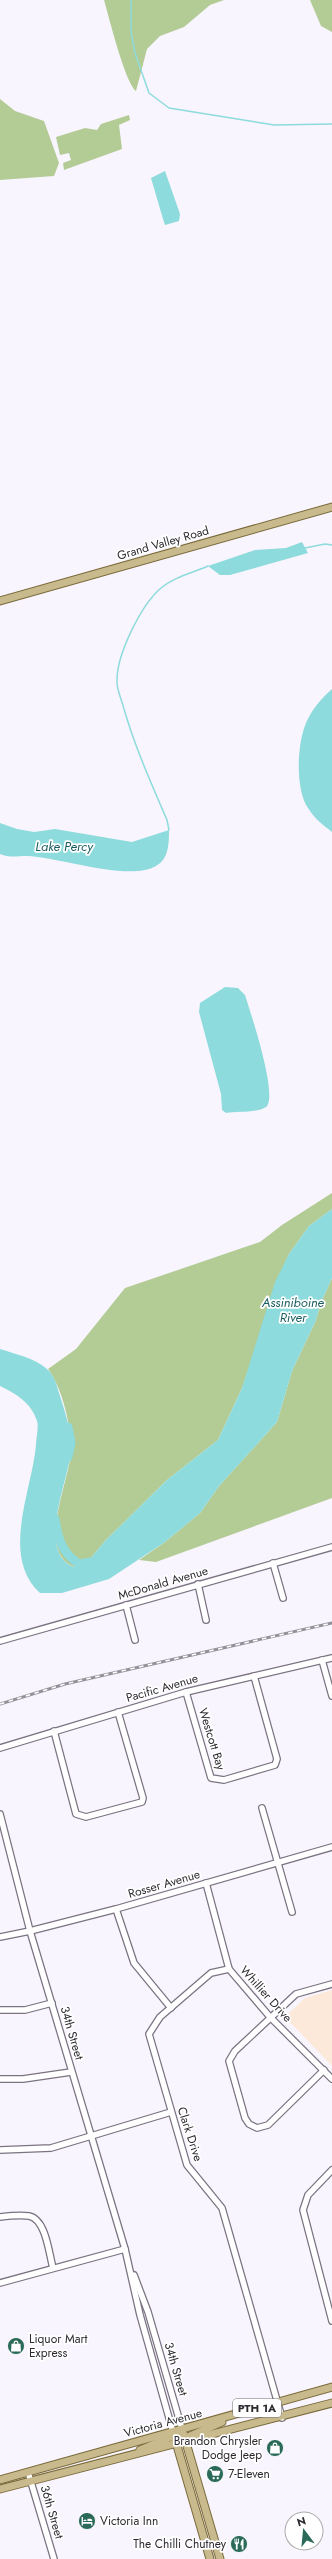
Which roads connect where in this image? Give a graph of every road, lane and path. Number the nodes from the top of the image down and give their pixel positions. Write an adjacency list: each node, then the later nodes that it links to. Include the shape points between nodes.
1 (332, 507): 2 (main road, Grand Valley Road)
2 (0, 601)
3 (332, 1546): 4 (street, McDonald Avenue)
4 (273, 1563): 5 (street, McDonald Avenue); 6 (street)
5 (198, 1584): 7 (street, McDonald Avenue); 8 (street)
6 (283, 1598)
7 (126, 1605): 9 (street); 10 (street, McDonald Avenue)
8 (206, 1620)
9 (135, 1640)
10 (0, 1641)
11 (332, 1658): 12 (street, Pacific Avenue)
12 (322, 1660): 13 (street, Pacific Avenue); 15 (street)
13 (254, 1676): 14 (street, Pacific Avenue); 14 (street, Westcott Bay, via 277,1759 275,1765 224,1780 211,1778)
14 (186, 1692): 16 (street, Pacific Avenue)
15 (332, 1696)
16 (118, 1712): 17 (street, Pacific Avenue); 17 (street, via 142,1802 86,1817 76,1814)
17 (54, 1731): 18 (street, Pacific Avenue)
18 (0, 1748)
19 (262, 1808): 22 (street)
20 (0, 1814): 26 (street, 34th Street)
21 (332, 1847): 22 (street, Rosser Avenue)
22 (278, 1862): 23 (street, Rosser Avenue); 25 (street)
23 (206, 1883): 24 (street, Rosser Avenue); 28 (street, Whillier Drive)
24 (116, 1909): 26 (street, Rosser Avenue); 31 (street, via 134,1963)
25 (292, 1912)
26 (30, 1931): 27 (street, Rosser Avenue); 30 (street, 34th Street)
27 (0, 1937)
28 (229, 1969): 31 (street, Clark Drive, via 210,1974); 33 (street, Whillier Drive)
29 (332, 1984): 33 (street, via 296,1994)
30 (52, 2003): 32 (street, via 25,2010); 35 (street, 34th Street)
31 (171, 2008): 38 (street, Clark Drive, via 160,2017 149,2034)
32 (0, 2010)
33 (270, 2017): 34 (street, Whillier Drive); 34 (street, via 235,2051 229,2062 249,2124 257,2128 268,2125)
34 (324, 2070): 36 (street, Whillier Drive)
35 (71, 2072): 37 (street); 39 (street, 34th Street)
36 (332, 2079)
37 (0, 2080)
38 (171, 2112): 39 (street); 51 (street, Clark Drive, via 187,2165 222,2208)
39 (91, 2136): 40 (street, via 51,2148); 43 (street, 34th Street)
40 (0, 2150)
41 (332, 2170): 47 (street, via 308,2195 303,2210)
42 (0, 2216): 45 (street, via 28,2216 36,2220)
43 (124, 2249): 44 (street, 34th Street); 45 (street)
44 (126, 2256): 48 (street, 34th Street); 49 (street, 34th Street)
45 (53, 2268): 46 (street)
46 (0, 2283)
47 (332, 2321)
48 (152, 2323): 49 (street); 55 (street, 34th Street)
49 (143, 2326): 56 (street, 34th Street)
50 (332, 2387): 51 (main road, Victoria Avenue / PTH 1A)
51 (277, 2402): 53 (main road, Victoria Avenue / PTH 1A); 54 (street, Clark Drive)
52 (332, 2404): 54 (main road, Victoria Avenue / PTH 1A)
53 (256, 2408): 55 (main road, Victoria Avenue / PTH 1A); 57 (main road)
54 (282, 2418): 57 (main road, Victoria Avenue / PTH 1A)
55 (182, 2429): 56 (main road, Victoria Avenue / PTH 1A); 57 (main road, 34th Street)
56 (174, 2434): 58 (main road, 34th Street); 59 (main road); 60 (main road, Victoria Avenue / PTH 1A)
57 (185, 2440): 58 (main road, Victoria Avenue / PTH 1A); 64 (main road, 34th Street)
58 (176, 2444): 59 (main road, Victoria Avenue / PTH 1A); 65 (main road, 34th Street)
59 (107, 2462): 62 (main road, Victoria Avenue / PTH 1A)
60 (28, 2472): 61 (main road, Victoria Avenue / PTH 1A); 62 (street, 36th Street)
61 (0, 2480)
62 (31, 2482): 63 (main road, Victoria Avenue / PTH 1A); 66 (street, 36th Street)
63 (0, 2489)
64 (208, 2519): 65 (main road); 68 (main road, 34th Street)
65 (199, 2521): 67 (main road, 34th Street)
66 (54, 2559)
67 (210, 2559)
68 (220, 2559)

